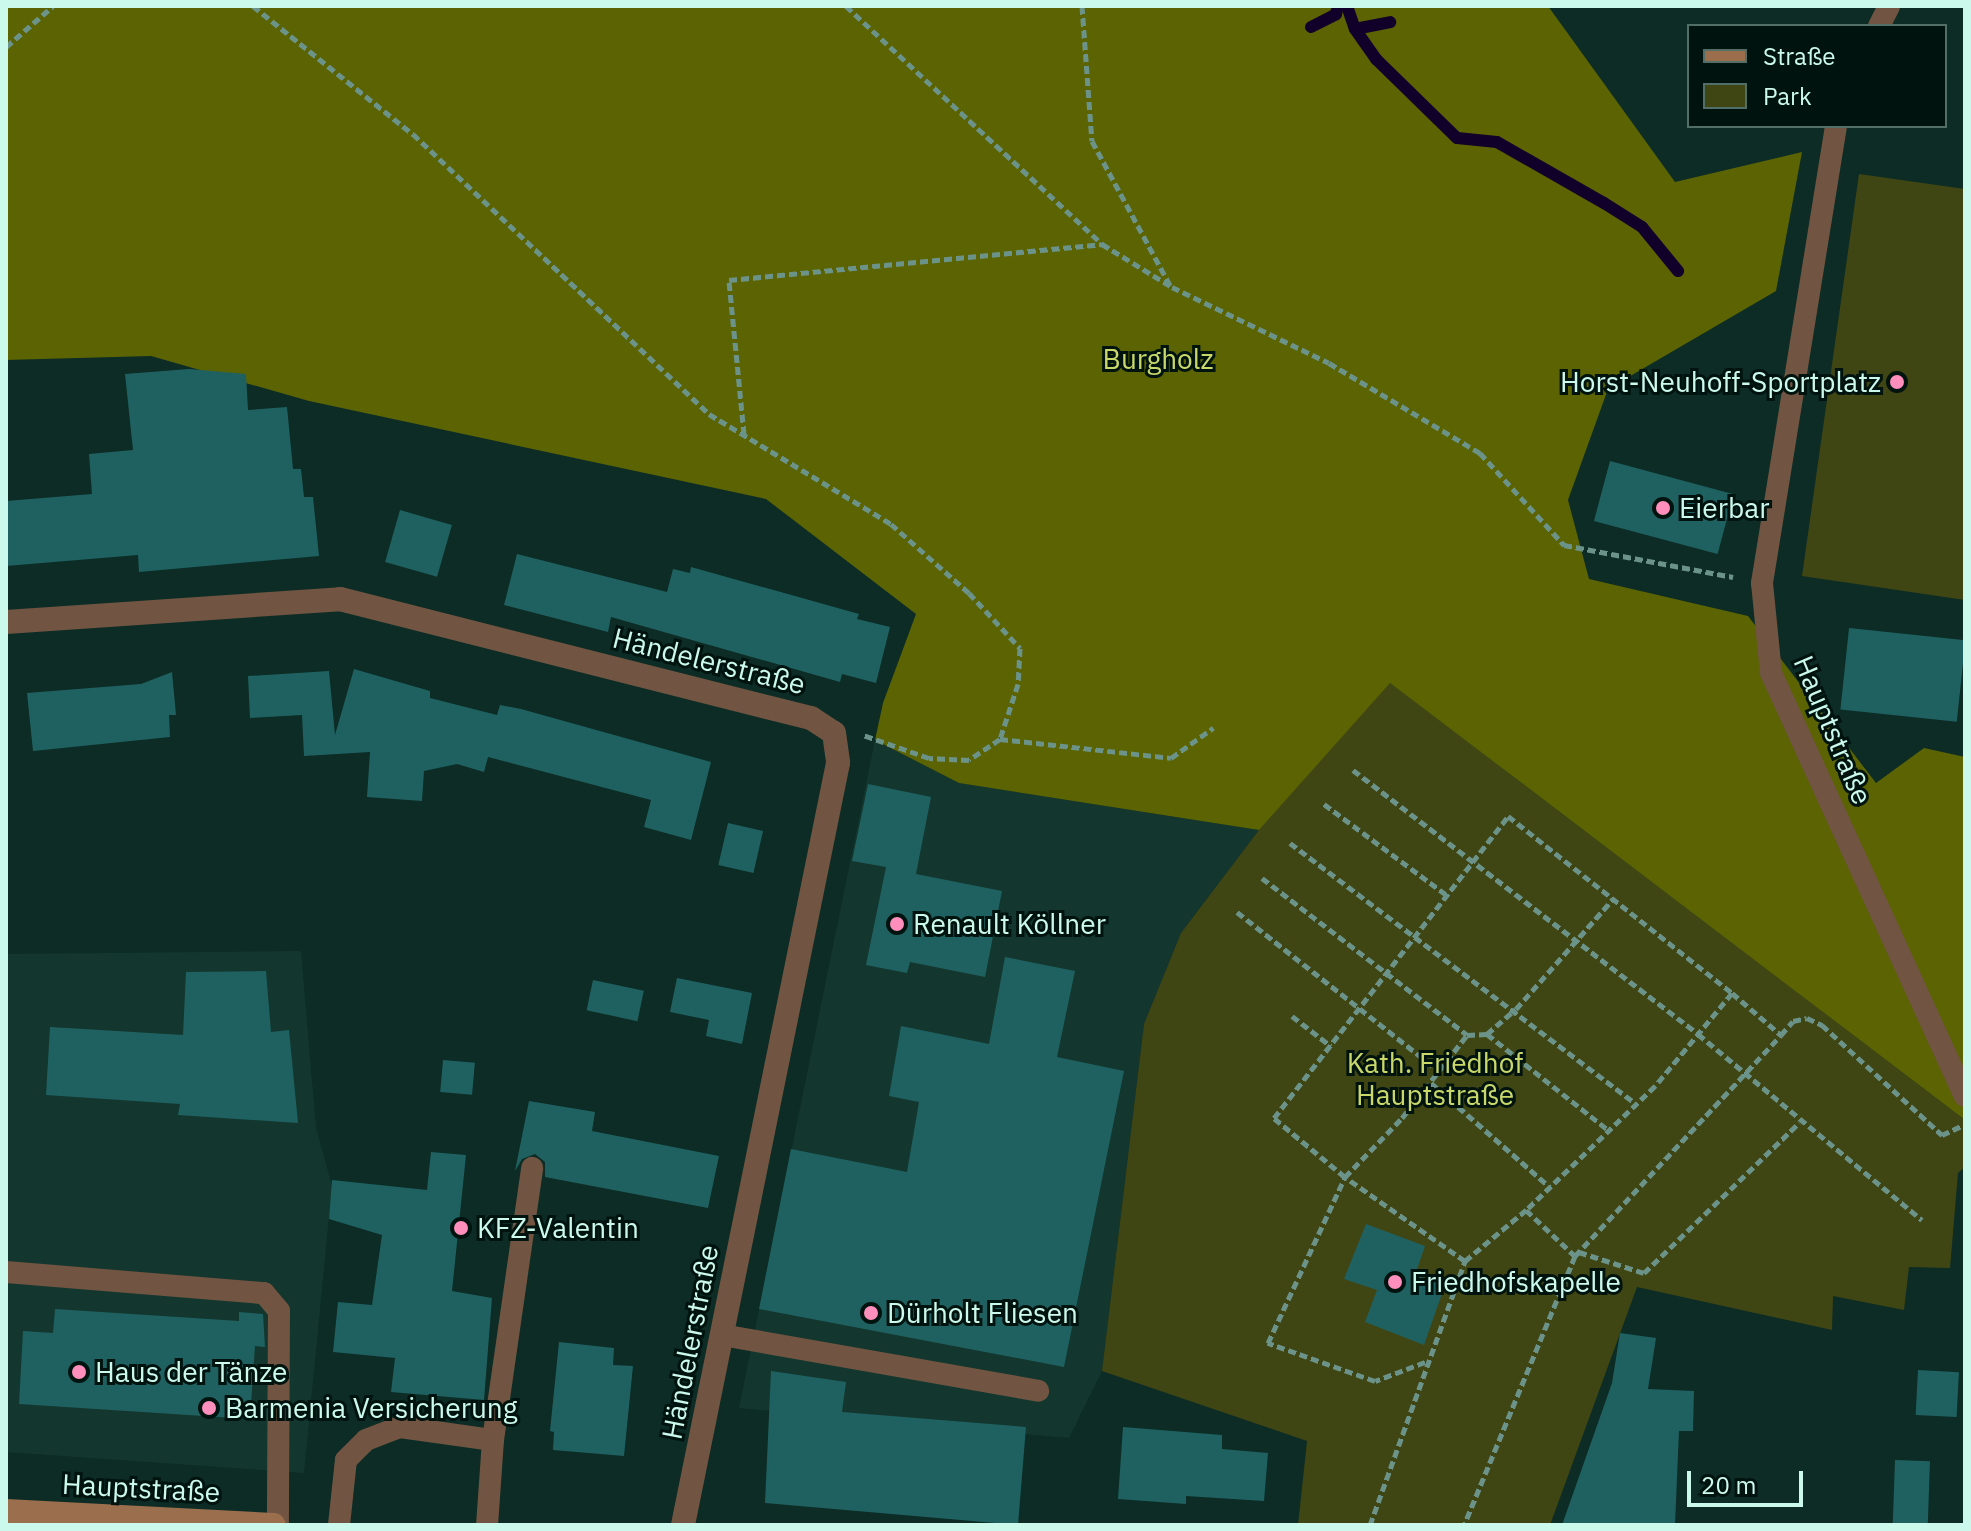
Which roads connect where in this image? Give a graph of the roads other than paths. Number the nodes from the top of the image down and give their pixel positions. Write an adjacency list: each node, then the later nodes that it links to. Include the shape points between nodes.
1 (1889, 6): 2 (lane)
2 (1880, 24)
3 (1836, 128): 5 (lane, Hauptstraße, via 1762,583 1771,673)
4 (6, 622): 8 (street, Händelerstraße, via 340,599 811,718 834,733 838,763)
5 (1965, 1096)
6 (532, 1168): 10 (lane)
7 (6, 1272): 13 (lane, via 264,1293 279,1311)
8 (722, 1335): 9 (lane); 16 (street, Händelerstraße)
9 (1038, 1391)
10 (493, 1440): 14 (lane, via 400,1427 366,1440 346,1460); 15 (lane)
11 (6, 1511): 12 (main road, Hauptstraße)
12 (34, 1519): 13 (main road, Hauptstraße)
13 (276, 1525)
14 (339, 1525)
15 (487, 1525)
16 (683, 1525)

